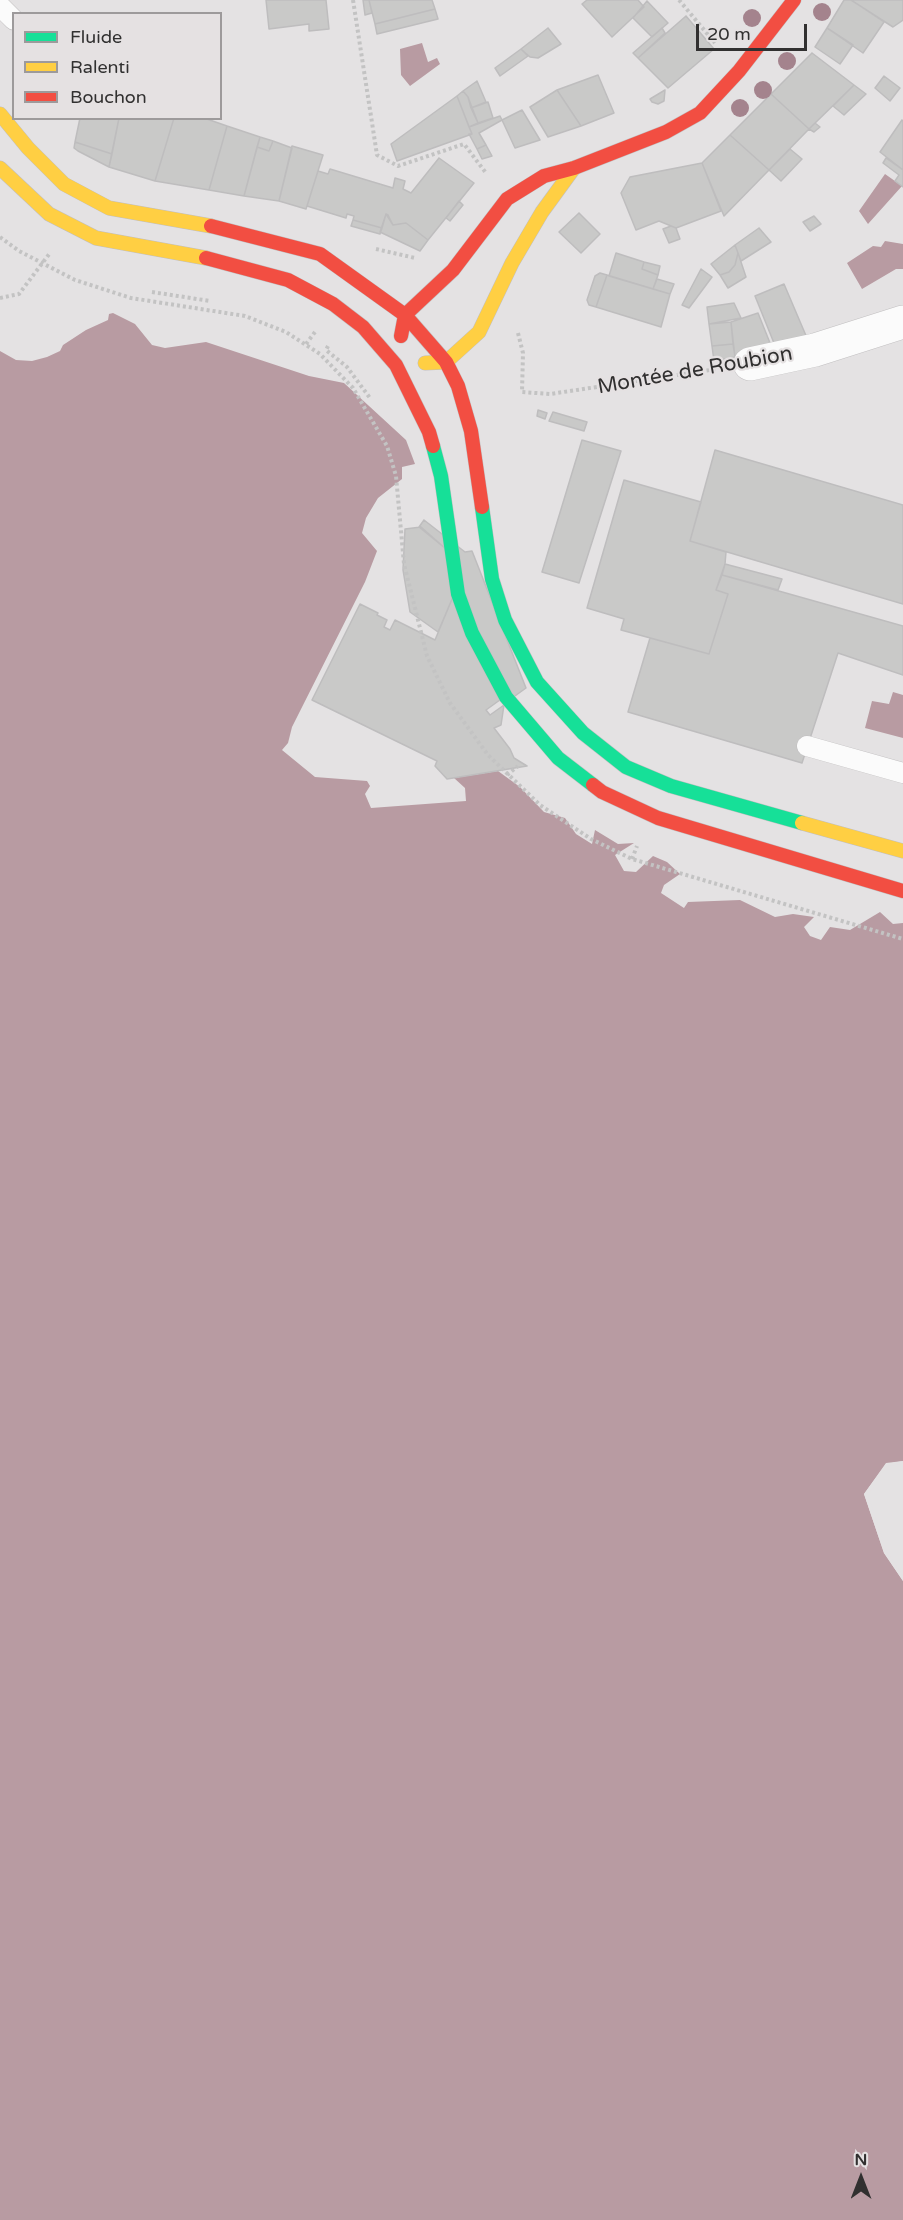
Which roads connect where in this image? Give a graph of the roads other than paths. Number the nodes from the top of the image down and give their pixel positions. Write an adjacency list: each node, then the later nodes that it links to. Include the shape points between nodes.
1 (794, 0): 6 (main road, via 700,113 666,132)
2 (0, 6): 3 (lane)
3 (12, 18)
4 (6, 115): 7 (main road, via 64,184 110,208 231,229 320,254)
5 (0, 168): 11 (main road, via 49,214 96,238 228,262 288,280 333,304 363,327)
6 (574, 168): 7 (main road, via 544,176 507,199 453,270); 9 (main road, via 512,263 479,332)
7 (405, 315): 9 (main road); 11 (main road)
8 (903, 322): 10 (street, Montée de Roubion, via 815,350)
9 (446, 362): 11 (main road); 14 (main road, via 458,386 471,431 492,579 505,620 537,682 583,733 626,767 671,786)
10 (750, 364)
11 (396, 365): 15 (main road, via 429,432 441,476 458,594 472,633 506,697 558,758 602,792 658,818)
12 (807, 746): 13 (lane)
13 (903, 773)
14 (903, 851)
15 (903, 891)

